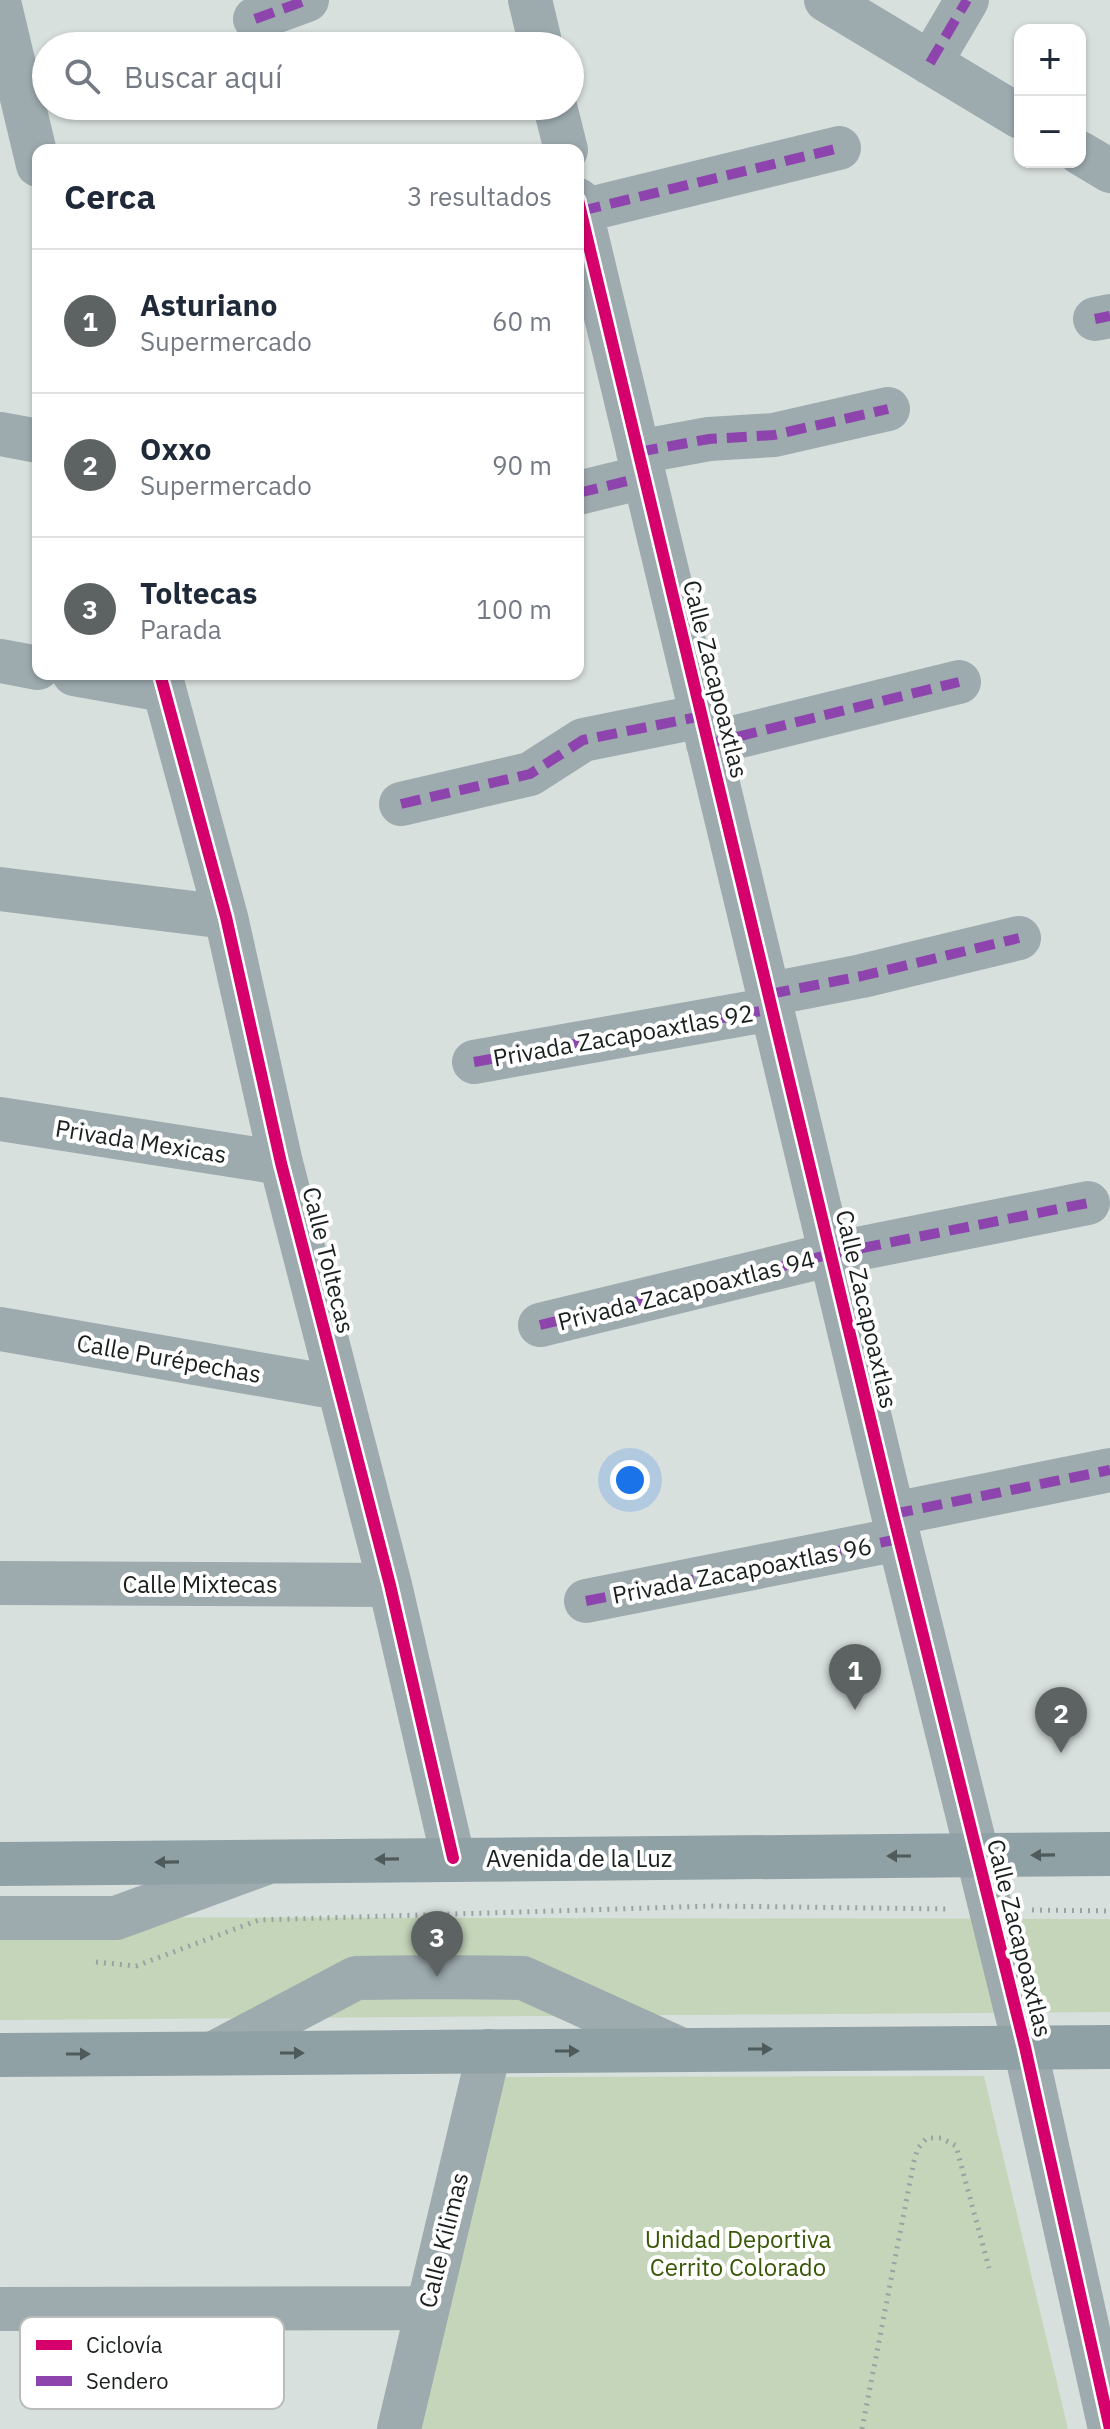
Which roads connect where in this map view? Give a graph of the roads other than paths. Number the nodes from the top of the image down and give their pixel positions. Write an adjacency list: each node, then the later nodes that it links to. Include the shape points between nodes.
1 (307, 0): 6 (street)
2 (530, 0): 7 (street)
3 (826, 0): 8 (street)
4 (967, 0): 8 (street)
5 (0, 6): 12 (street)
6 (255, 19)
7 (538, 32)
8 (930, 63): 9 (street)
9 (1014, 113)
10 (558, 120): 11 (street)
11 (564, 144)
12 (23, 145)
13 (839, 148): 16 (street)
14 (1086, 157): 15 (street)
15 (1110, 171)
16 (584, 205)
17 (584, 227): 21 (street, Calle Zacapoaxtlas)
18 (888, 409): 21 (street, via 774,435 709,439)
19 (0, 434): 20 (street)
20 (32, 440)
21 (641, 465): 22 (street); 28 (street, Calle Zacapoaxtlas)
22 (584, 490)
23 (0, 661): 24 (street)
24 (32, 667)
25 (140, 680): 26 (street)
26 (162, 682): 31 (street, Calle Toltecas)
27 (959, 682): 28 (street)
28 (705, 730): 29 (street, via 583,740 530,774); 33 (street, Calle Zacapoaxtlas)
29 (401, 804)
30 (0, 889): 31 (street)
31 (226, 917): 36 (street, Calle Toltecas)
32 (1019, 938): 33 (street, Privada Zacapoaxtlas 92)
33 (771, 1002): 34 (street, Privada Zacapoaxtlas 92); 38 (street, Calle Zacapoaxtlas)
34 (474, 1062)
35 (0, 1119): 36 (street, Privada Mexicas)
36 (281, 1163): 41 (street, Calle Toltecas)
37 (1088, 1203): 38 (street, Privada Zacapoaxtlas 94)
38 (832, 1254): 39 (street, Privada Zacapoaxtlas 94); 43 (street, Calle Zacapoaxtlas)
39 (540, 1325)
40 (0, 1329): 41 (street, Calle Purépechas)
41 (339, 1388): 45 (street, Calle Toltecas)
42 (1110, 1470): 43 (street, Privada Zacapoaxtlas 96)
43 (896, 1527): 46 (street, Privada Zacapoaxtlas 96); 48 (street, Calle Zacapoaxtlas)
44 (3, 1582): 45 (street, Calle Mixtecas)
45 (390, 1585): 49 (street, Calle Toltecas)
46 (586, 1601)
47 (1110, 1854): 48 (main road, Avenida de la Luz, one-way to 48)
48 (977, 1856): 49 (main road, Avenida de la Luz, one-way to 49); 53 (street, Calle Zacapoaxtlas)
49 (453, 1858): 50 (main road, Avenida de la Luz, one-way to 50)
50 (273, 1860): 51 (main road, Avenida de la Luz, one-way to 51); 52 (street, via 116,1918)
51 (0, 1864)
52 (0, 1918)
53 (1025, 2047): 54 (main road); 55 (main road, one-way to 53); 62 (street, Calle Zacapoaxtlas)
54 (1110, 2047)
55 (682, 2050): 56 (main road, one-way to 55); 57 (street, via 523,1978 437,1977 356,1978)
56 (489, 2051): 57 (main road, one-way to 56); 59 (street, Calle Kilimas)
57 (214, 2053): 58 (main road, one-way to 57)
58 (0, 2055)
59 (427, 2308): 60 (street); 61 (street, Calle Kilimas)
60 (0, 2309)
61 (399, 2429)
62 (1110, 2429)

